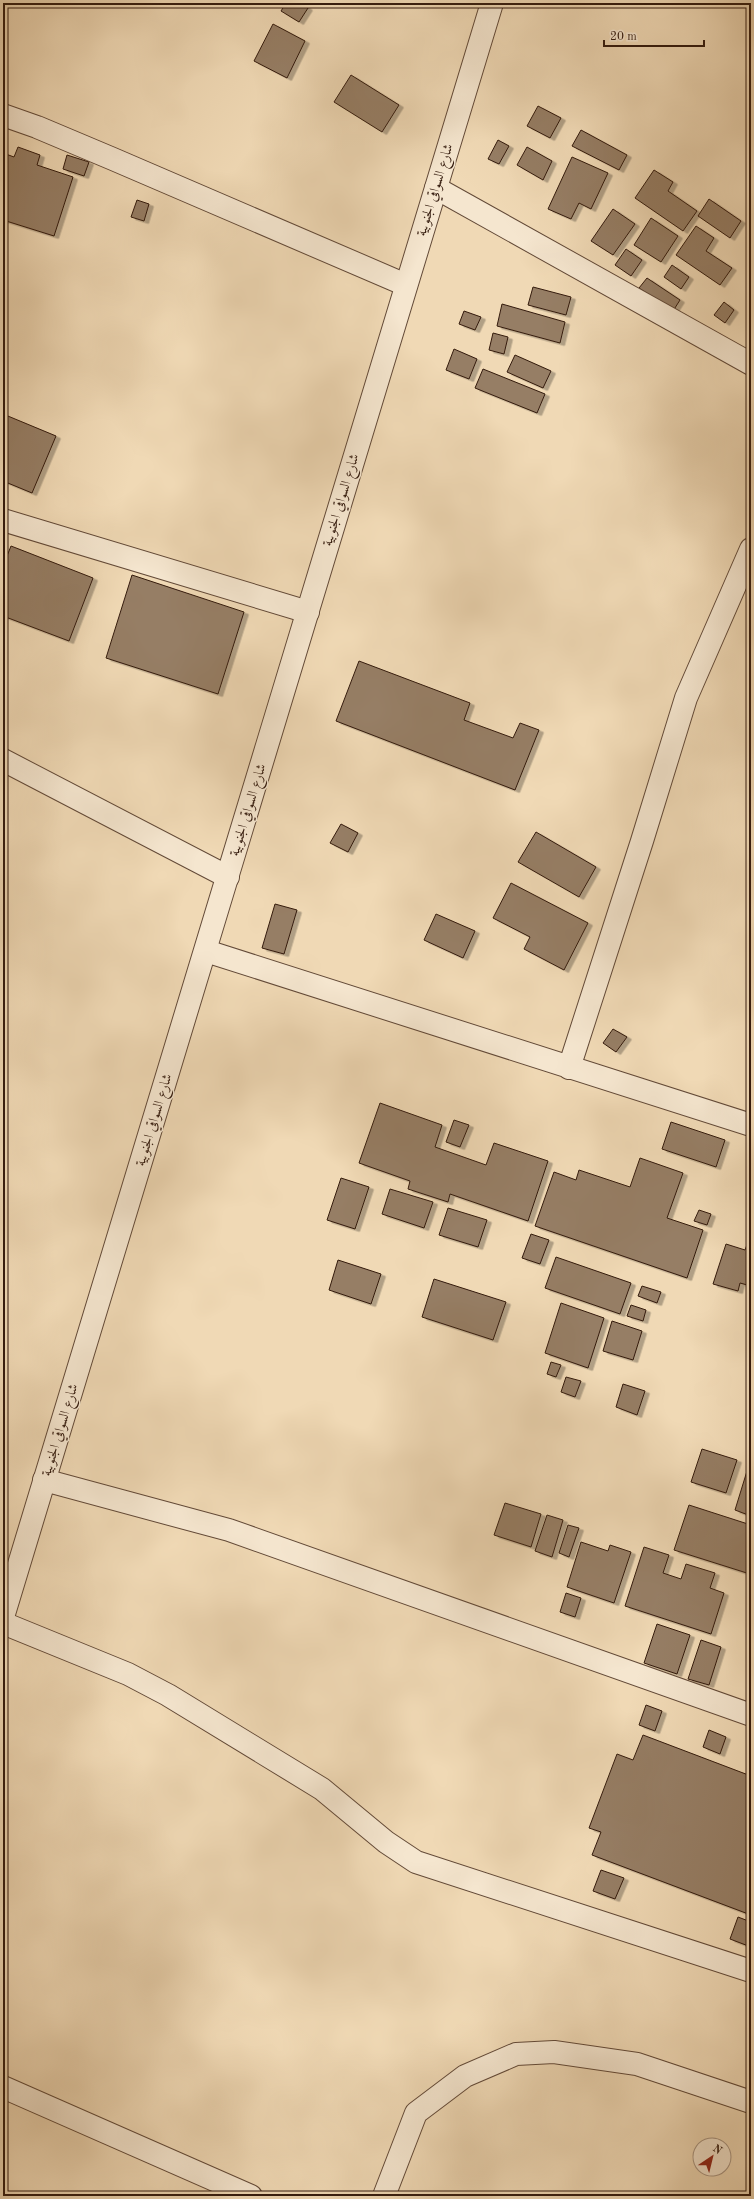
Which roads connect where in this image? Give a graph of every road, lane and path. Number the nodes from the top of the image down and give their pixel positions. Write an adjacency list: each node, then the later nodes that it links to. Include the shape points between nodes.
1 (492, 3): 3 (street, شارع السواقي الجنوبية)
2 (3, 115): 4 (street, via 99,153)
3 (436, 188): 4 (street, شارع السواقي الجنوبية); 5 (street)
4 (406, 285): 8 (street, شارع السواقي الجنوبية)
5 (751, 364)
6 (3, 520): 8 (street)
7 (751, 549): 12 (street, via 686,698)
8 (308, 612): 10 (street, شارع السواقي الجنوبية)
9 (3, 760): 10 (street)
10 (228, 877): 11 (street, شارع السواقي الجنوبية)
11 (206, 951): 12 (street); 14 (street, شارع السواقي الجنوبية)
12 (569, 1068): 13 (street)
13 (751, 1126)
14 (44, 1480): 15 (street, شارع السواقي الجنوبية); 17 (street, via 229,1530)
15 (3, 1617)
16 (3, 1623): 18 (street, via 128,1674 168,1695 322,1789 386,1842 416,1862)
17 (751, 1715)
18 (751, 1971)
19 (3, 2087): 21 (street)
20 (751, 2102): 22 (street, via 637,2064 554,2052 516,2054 465,2076 416,2113)
21 (251, 2196)
22 (384, 2196)

